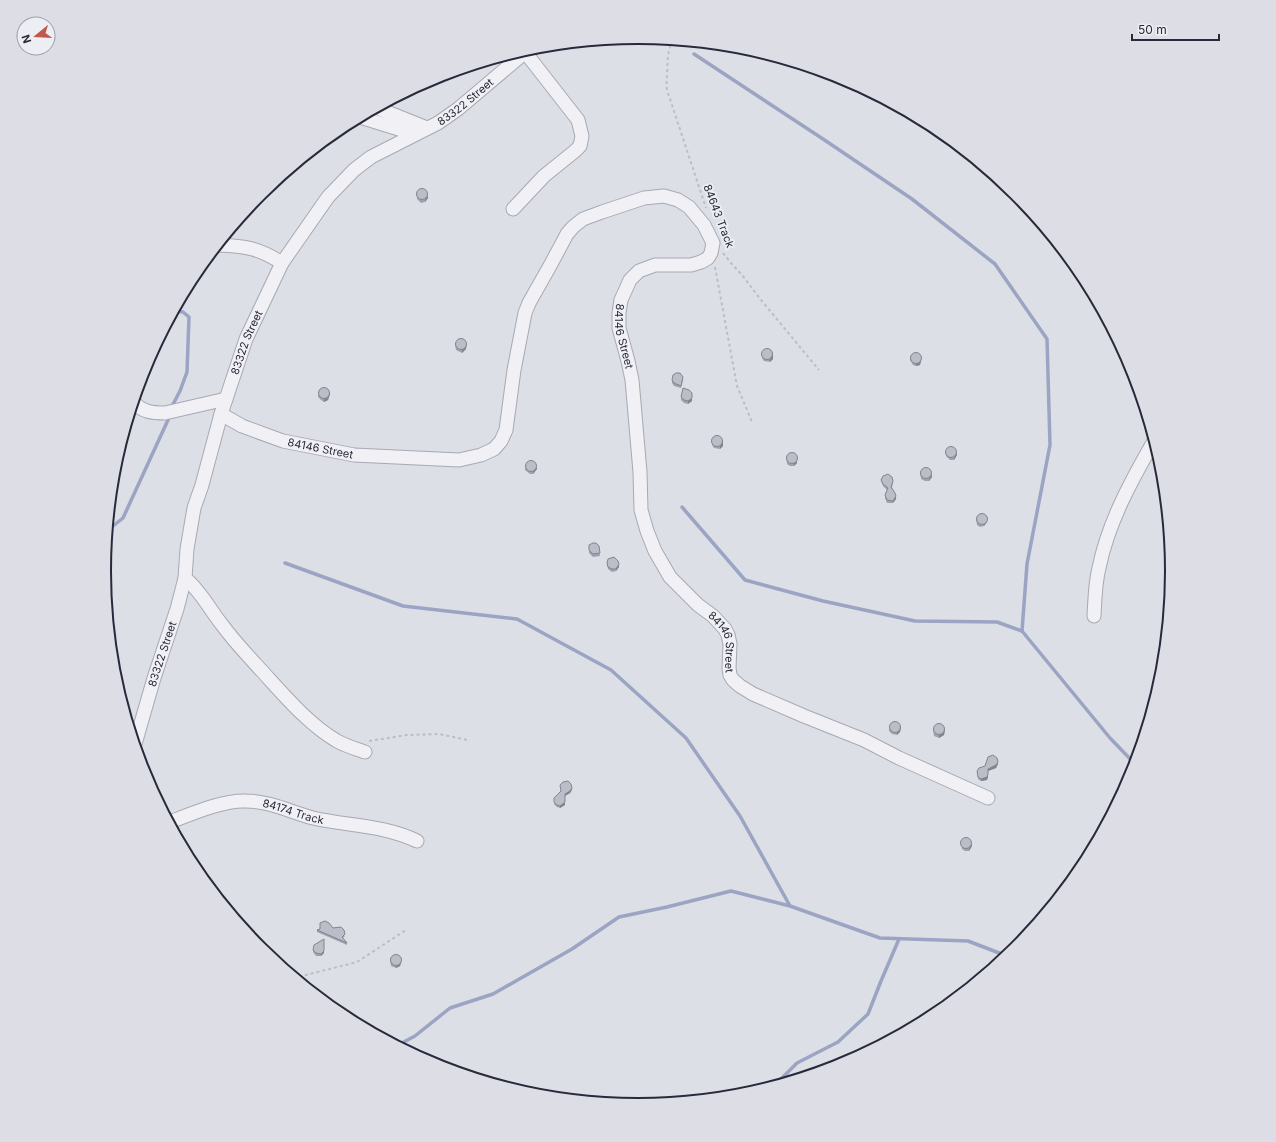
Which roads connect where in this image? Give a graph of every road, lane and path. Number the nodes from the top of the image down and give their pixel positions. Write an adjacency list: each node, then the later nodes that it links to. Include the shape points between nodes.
1 (671, 45): 9 (path, 84643 Track, via 667,59 667,90)
2 (531, 55): 8 (street, via 578,120 582,136 580,146 575,152 544,176)
3 (517, 58): 6 (street, 83322 Street, via 458,109)
4 (383, 110): 6 (street)
5 (368, 119): 7 (street)
6 (427, 128): 7 (street, 83322 Street)
7 (415, 134): 13 (street, 83322 Street, via 371,157 354,170 328,196)
8 (513, 209)
9 (708, 212)
10 (224, 246): 13 (street, via 262,251)
11 (720, 248): 14 (path, 84643 Track)
12 (708, 258): 17 (street, 84146 Street, via 713,243 704,225 689,207 664,196 644,198 602,212 573,227 532,296 525,313 506,430 494,449 481,455 459,460 354,455 283,440 242,426); 18 (path, via 715,266 737,386); 25 (street, 84146 Street, via 691,265 655,265 640,271 630,280 621,300 619,328 632,380 640,466 641,510 655,551 670,577 725,630 730,644 730,675 740,686)
13 (282, 263): 15 (street, 83322 Street, via 246,339)
14 (819, 370)
15 (226, 399): 16 (street, via 165,413 155,413); 17 (street, 83322 Street)
16 (138, 406)
17 (220, 414): 20 (street, 83322 Street, via 194,508)
18 (752, 422)
19 (1150, 448): 21 (street, via 1105,542 1098,569)
20 (185, 578): 22 (street, 83322 Street); 24 (street, via 198,590 223,627 305,716 336,740 350,747)
21 (1094, 616)
22 (138, 735)
23 (467, 740): 24 (path, via 438,734 407,735)
24 (367, 747)
25 (988, 798)
26 (174, 820): 27 (street, 84174 Track, via 213,807 245,801 275,806 337,823 379,828)
27 (417, 841)
28 (406, 930): 29 (path, via 357,962)
29 (302, 976)

